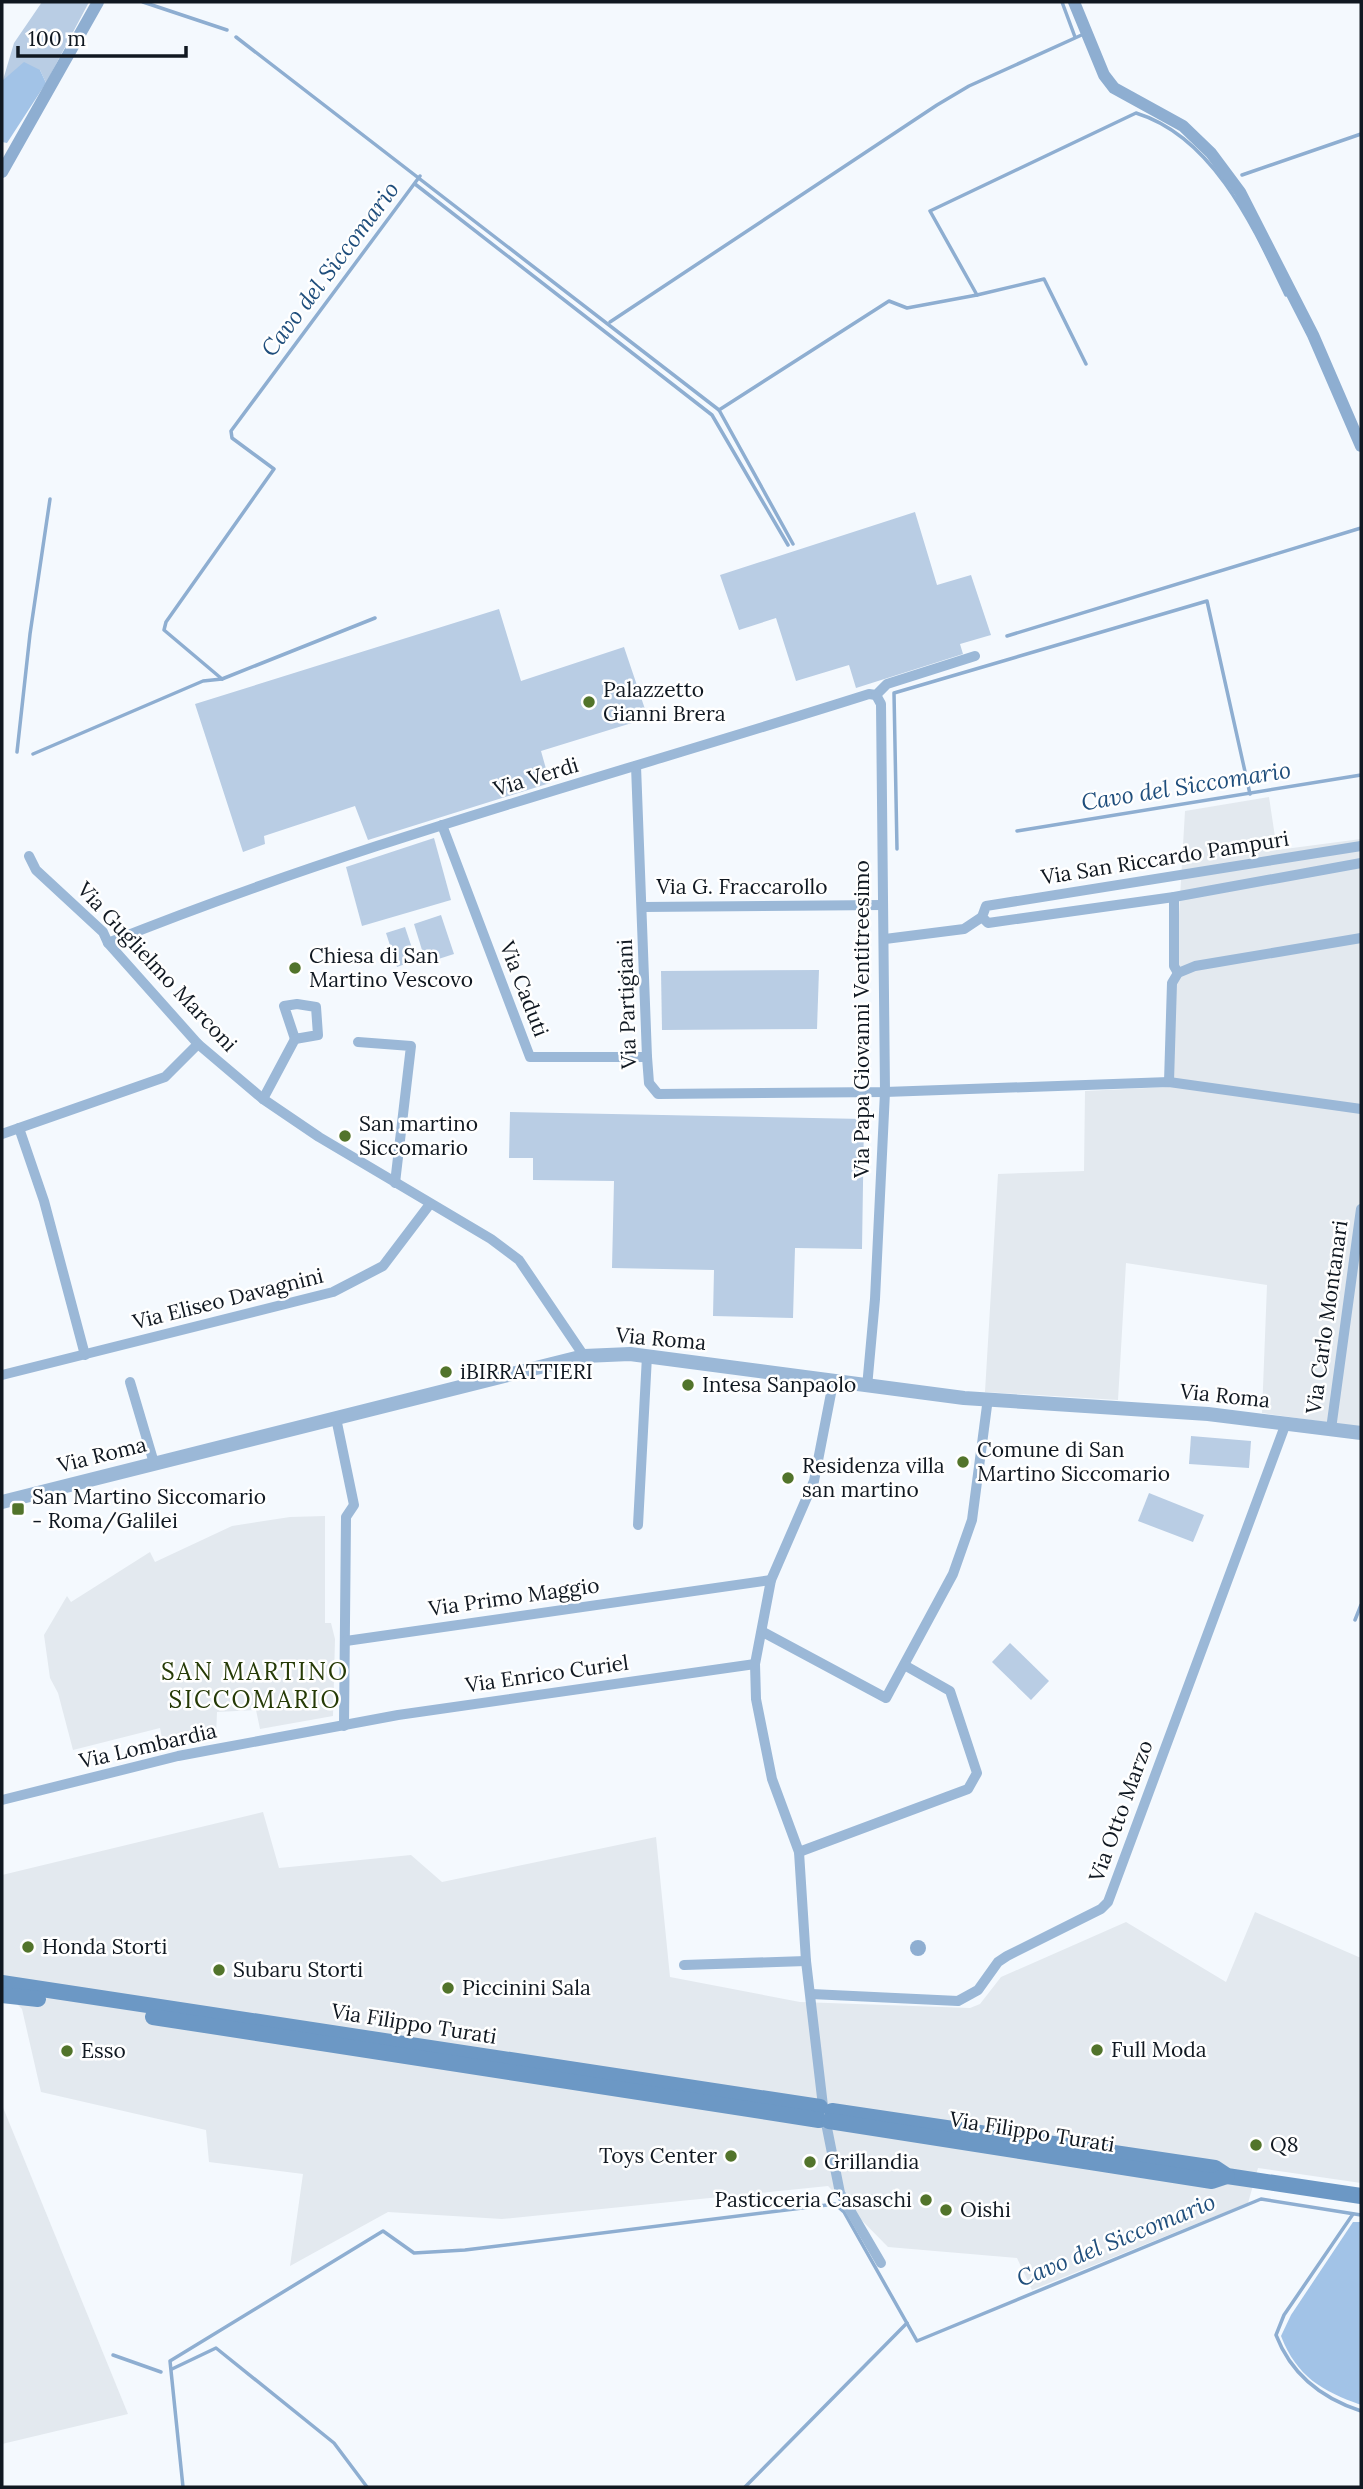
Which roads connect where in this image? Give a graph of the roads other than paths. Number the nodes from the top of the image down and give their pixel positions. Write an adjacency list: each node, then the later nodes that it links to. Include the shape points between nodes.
1 (975, 656): 2 (street, Via Verdi, via 887,684)
2 (876, 695): 3 (street, Via Verdi); 12 (street, Via Papa Giovanni Ventitreesimo, via 881,704)
3 (636, 766): 4 (street, Via Verdi); 13 (street, Via Partigiani)
4 (442, 825): 17 (street, Via Verdi, via 258,884); 22 (street, Via Caduti, via 530,1057)
5 (1361, 846): 8 (street, Via San Riccardo Pampuri)
6 (29, 856): 17 (street, Via Guglielmo Marconi, via 36,870 103,932)
7 (1361, 863): 10 (street, Via San Riccardo Pampuri)
8 (1188, 874): 9 (street, Via San Riccardo Pampuri); 10 (street)
9 (1160, 877): 11 (street); 14 (street, Via San Riccardo Pampuri, via 986,906)
10 (1191, 892): 11 (street, Via San Riccardo Pampuri)
11 (1169, 897): 14 (street, Via San Riccardo Pampuri, via 988,923); 18 (street, Via San Riccardo Pampuri)
12 (883, 905): 13 (street, Via G. Fraccarollo); 16 (street, Via Papa Giovanni Ventitreesimo)
13 (643, 907): 22 (street, Via Partigiani)
14 (982, 917): 16 (street, Via San Riccardo Pampuri, via 964,929)
15 (1361, 938): 18 (street, via 1195,966)
16 (885, 939): 24 (street, Via Papa Giovanni Ventitreesimo)
17 (108, 943): 21 (street, Via Guglielmo Marconi)
18 (1178, 973): 23 (street, Via San Riccardo Pampuri, via 1172,983)
19 (295, 1039): 25 (street)
20 (358, 1042): 29 (street, via 411,1045)
21 (198, 1044): 25 (street, Via Guglielmo Marconi); 27 (street, via 165,1077)
22 (647, 1057): 24 (street, Via Partigiani, via 649,1083 658,1094)
23 (1169, 1082): 24 (street); 26 (street)
24 (886, 1091): 38 (street, Via Papa Giovanni Ventitreesimo)
25 (263, 1099): 29 (street, Via Guglielmo Marconi)
26 (1361, 1109)
27 (19, 1128): 28 (street); 32 (street, via 44,1201)
28 (2, 1134)
29 (395, 1183): 30 (street, Via Guglielmo Marconi)
30 (430, 1204): 32 (street, Via Eliseo Davagnini, via 383,1266 333,1292); 33 (street, Via Guglielmo Marconi, via 519,1260)
31 (1361, 1209): 42 (street, Via Carlo Montanari)
32 (85, 1355): 35 (street, Via Eliseo Davagnini)
33 (584, 1356): 34 (street, Via Roma); 40 (street, Via Roma)
34 (647, 1356): 37 (street, Via Roma); 46 (street)
35 (2, 1375)
36 (130, 1382): 44 (street)
37 (833, 1383): 38 (street, Via Roma); 47 (street, via 814,1481)
38 (867, 1387): 39 (street, Via Roma)
39 (988, 1398): 41 (street, Via Roma); 51 (street, via 971,1520 953,1574)
40 (336, 1418): 44 (street, Via Roma); 49 (street, via 354,1505 346,1517)
41 (1286, 1423): 42 (street, Via Roma); 58 (street, Via Otto Marzo, via 1108,1902 998,1962 978,1990 958,2001)
42 (1331, 1429): 43 (street, Via Roma)
43 (1361, 1433)
44 (154, 1463): 45 (street, Via Roma)
45 (2, 1502)
46 (638, 1525)
47 (771, 1580): 48 (street); 49 (street, Via Primo Maggio)
48 (763, 1632): 50 (street); 51 (street, via 886,1698)
49 (346, 1641): 52 (street)
50 (755, 1664): 52 (street, Via Enrico Curiel); 54 (street, via 756,1699 772,1779)
51 (906, 1666): 54 (street, via 950,1691 977,1773 975,1782 968,1789)
52 (344, 1726): 53 (street, Via Lombardia, via 178,1756)
53 (2, 1800)
54 (799, 1852): 55 (street)
55 (806, 1961): 56 (street); 58 (street)
56 (684, 1965)
57 (2, 1983): 60 (main road, Via Filippo Turati)
58 (811, 1994): 60 (street)
59 (2, 1995): 60 (main road, Via Filippo Turati)
60 (825, 2115): 61 (main road, Via Filippo Turati, via 1212,2181 1227,2176); 62 (street, via 840,2193)
61 (1361, 2196)
62 (881, 2263)

